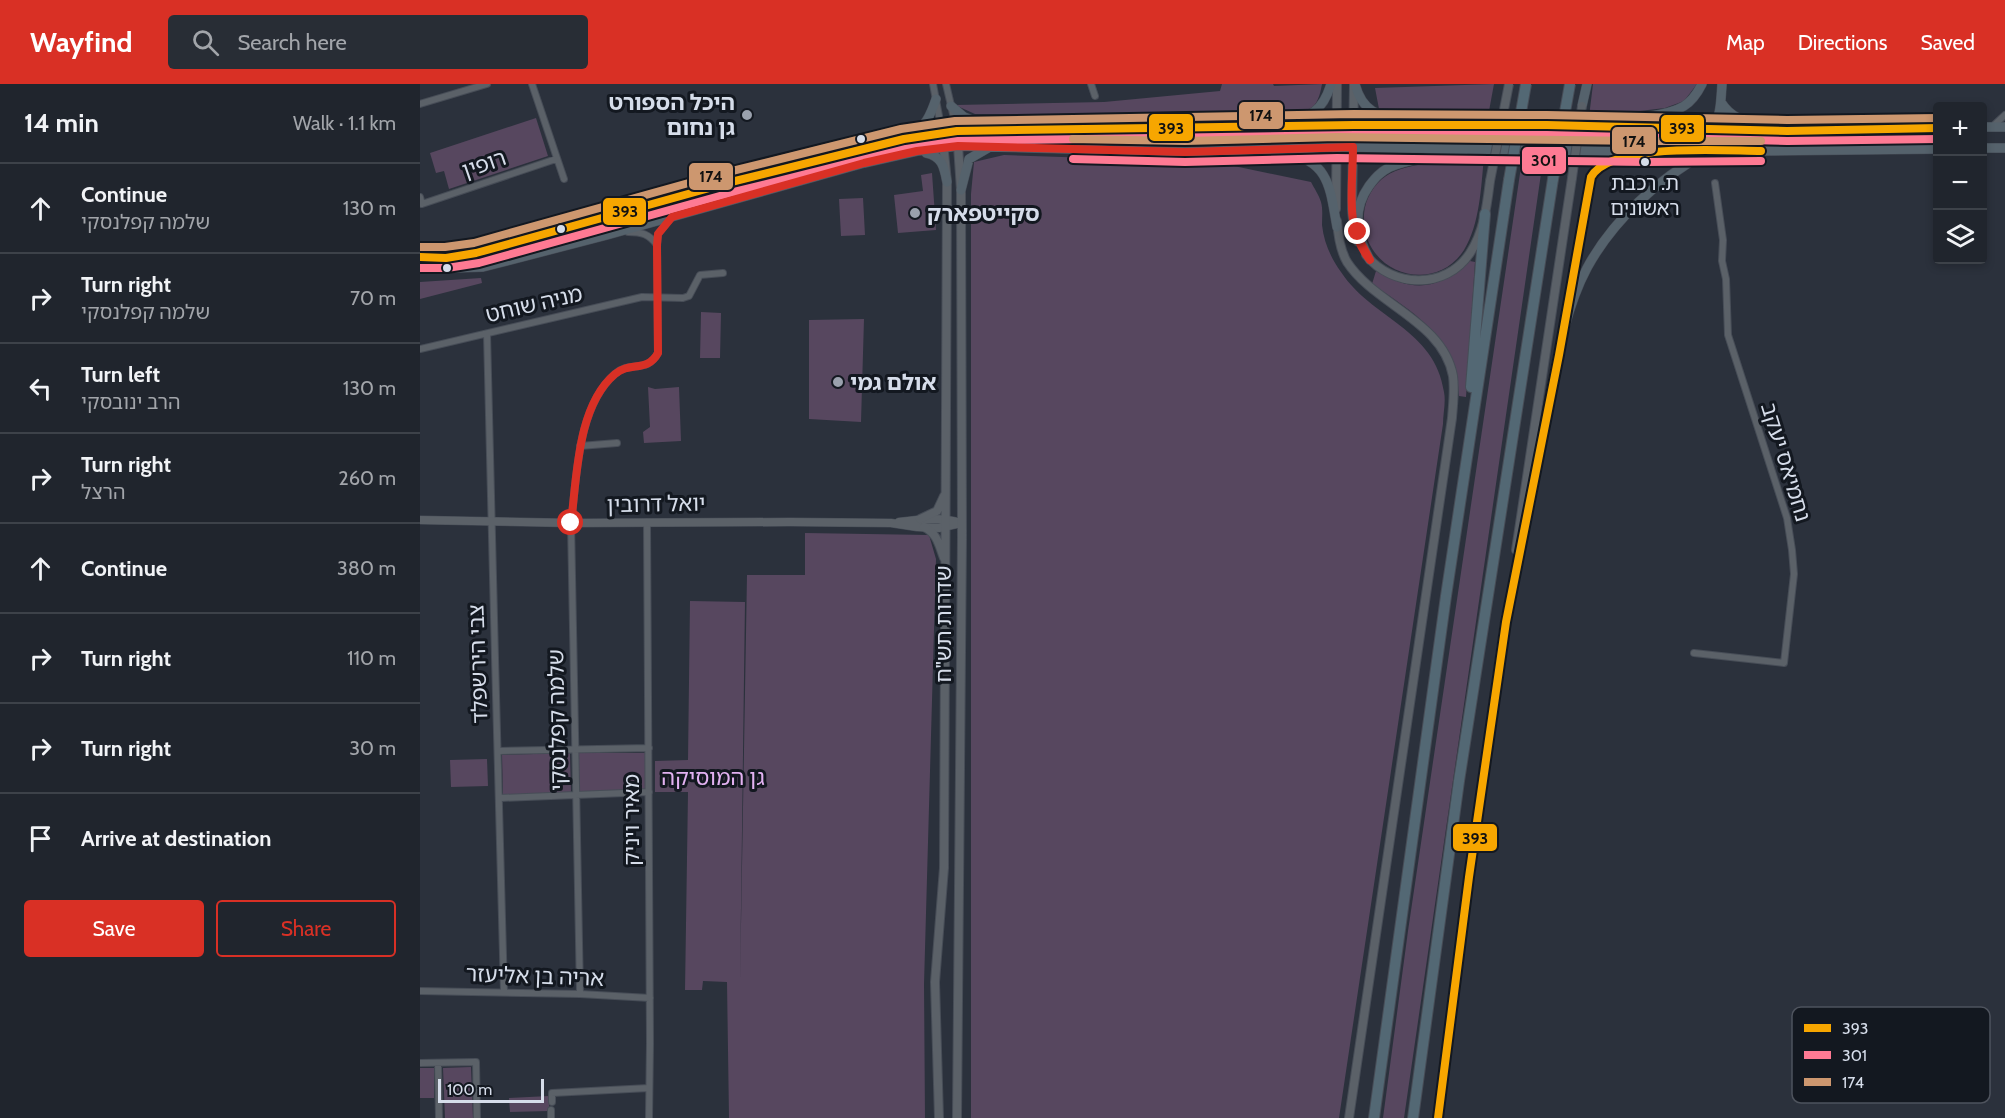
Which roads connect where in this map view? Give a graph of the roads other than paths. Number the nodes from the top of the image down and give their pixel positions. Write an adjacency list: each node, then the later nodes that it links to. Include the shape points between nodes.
1 (486, 84): 18 (street)
2 (532, 84): 49 (street)
3 (933, 84): 16 (street)
4 (946, 84): 19 (street)
5 (1091, 84): 15 (street)
6 (1331, 84): 25 (main road, via 1322,104 1310,116)
7 (1337, 84): 24 (main road)
8 (1355, 84): 22 (main road); 26 (main road, via 1362,103 1375,113)
9 (1509, 84): 55 (main road, bridge)
10 (1526, 84): 69 (highway, bridge)
11 (1570, 84): 92 (highway, bridge, via 1459,781)
12 (1587, 84): 20 (main road)
13 (1702, 84): 23 (main road, via 1693,98 1674,110)
14 (1722, 84): 17 (main road)
15 (1095, 96)
16 (936, 99): 34 (street); 35 (main road, via 919,131)
17 (1721, 102): 31 (main road); 33 (main road, via 1739,120)
18 (420, 104)
19 (951, 106): 30 (main road, via 964,117); 32 (street)
20 (1582, 106): 79 (main road, bridge)
21 (2005, 115): 27 (street)
22 (1354, 125): 24 (main road); 26 (main road); 38 (main road)
23 (1547, 125): 26 (main road); 31 (main road)
24 (1336, 126): 25 (main road); 37 (main road)
25 (1239, 127): 30 (main road)
26 (1436, 127)
27 (1987, 127): 28 (main road)
28 (2005, 127)
29 (1933, 128): 33 (main road)
30 (994, 129): 32 (main road)
31 (1713, 130): 33 (main road); 47 (main road, via 1704,140)
32 (957, 131): 34 (main road); 36 (main road, שדרות תש"ח)
33 (1787, 131)
34 (942, 132): 35 (main road); 39 (main road, שדרות תש"ח)
35 (904, 139): 60 (main road, via 476,253)
36 (958, 146): 39 (main road); 40 (main road); 53 (main road, שדרות תש"ח)
37 (1337, 147): 38 (main road); 43 (main road); 57 (main road)
38 (1353, 147): 44 (main road); 61 (main road, via 1354,232)
39 (944, 148): 46 (main road); 51 (main road, שדרות תש"ח)
40 (990, 148): 43 (main road, via 1167,152); 53 (main road, via 969,159)
41 (1987, 148): 42 (main road)
42 (2005, 148)
43 (1256, 149): 57 (main road, via 1305,157 1313,162 1330,190)
44 (1503, 149): 47 (main road); 61 (main road, via 1417,160 1378,174 1364,194 1357,218 1361,243)
45 (1933, 149): 48 (main road)
46 (917, 151): 51 (main road, via 937,156); 56 (main road)
47 (1677, 152): 48 (main road)
48 (1709, 152): 79 (main road, via 1674,171 1625,216 1597,250 1583,278 1559,355)
49 (556, 159): 50 (street); 54 (street, רופין)
50 (564, 179)
51 (947, 182): 70 (main road, שדרות תש"ח)
52 (1715, 183): 80 (street, נחמיאס יעקב, via 1723,240 1728,335 1786,518 1794,574 1784,663)
53 (961, 190): 77 (main road, שדרות תש"ח)
54 (421, 200)
55 (1485, 214): 61 (main road, via 1470,253 1442,276 1405,279); 69 (highway)
56 (672, 217): 58 (main road); 59 (street, via 658,234)
57 (1337, 227): 104 (main road, via 1342,250 1355,272 1440,346 1453,375 1454,395)
58 (607, 235): 59 (street, via 639,232 650,236); 62 (main road, via 483,267)
59 (657, 245): 64 (street)
60 (420, 257)
61 (1370, 260)
62 (420, 269)
63 (723, 273): 64 (street, מניה שוחט, via 700,275 689,296)
64 (657, 296): 65 (street, מניה שוחט); 68 (street, שלמה קפלנסקי, via 658,353 645,365 615,373 601,389 587,418)
65 (487, 334): 66 (street, מניה שוחט); 72 (street, צבי הירשפלד)
66 (420, 349)
67 (617, 443): 68 (street)
68 (580, 446): 74 (street, שלמה קפלנסקי)
69 (1466, 466): 87 (highway)
70 (947, 487): 75 (main road, via 937,511); 76 (main road, שדרות תש"ח)
71 (420, 520): 72 (street, יואל דרובין)
72 (491, 522): 74 (street, יואל דרובין); 83 (street, צבי הירשפלד)
73 (647, 522): 74 (street, יואל דרובין); 75 (street, יואל דרובין); 81 (street, מאיר ויניק)
74 (571, 523): 82 (street, שלמה קפלנסקי)
75 (922, 523): 76 (street, יואל דרובין); 78 (main road, via 935,535)
76 (946, 523): 77 (street, יואל דרובין); 78 (main road, שדרות תש"ח)
77 (961, 523): 103 (main road, שדרות תש"ח)
78 (946, 564): 102 (main road, שדרות תש"ח, via 944,868 935,982)
79 (1506, 622): 109 (main road)
80 (1694, 653)
81 (649, 748): 82 (street); 84 (street, מאיר ויניק)
82 (576, 750): 83 (street); 85 (street, שלמה קפלנסקי)
83 (499, 751): 86 (street, צבי הירשפלד)
84 (649, 792): 85 (street); 91 (street, מאיר ויניק)
85 (576, 796): 86 (street); 90 (street, שלמה קפלנסקי)
86 (500, 798): 89 (street, צבי הירשפלד)
87 (1396, 944): 105 (highway); 106 (highway)
88 (420, 991): 89 (street, אריה בן אליעזר)
89 (504, 992): 90 (street, אריה בן אליעזר)
90 (580, 994): 91 (street, אריה בן אליעזר)
91 (650, 998): 95 (street, מאיר ויניק)
92 (1428, 1009): 107 (highway); 108 (highway)
93 (420, 1063): 94 (street)
94 (438, 1063): 98 (street); 99 (street, via 476,1062)
95 (649, 1088): 96 (street, via 552,1093); 101 (street, מאיר ויניק)
96 (552, 1102)
97 (551, 1110): 100 (street)
98 (439, 1118)
99 (477, 1118)
100 (551, 1118)
101 (649, 1118)
102 (939, 1118)
103 (957, 1118)
104 (1349, 1118)
105 (1366, 1118)
106 (1374, 1118)
107 (1413, 1118)
108 (1419, 1118)
109 (1438, 1118)

